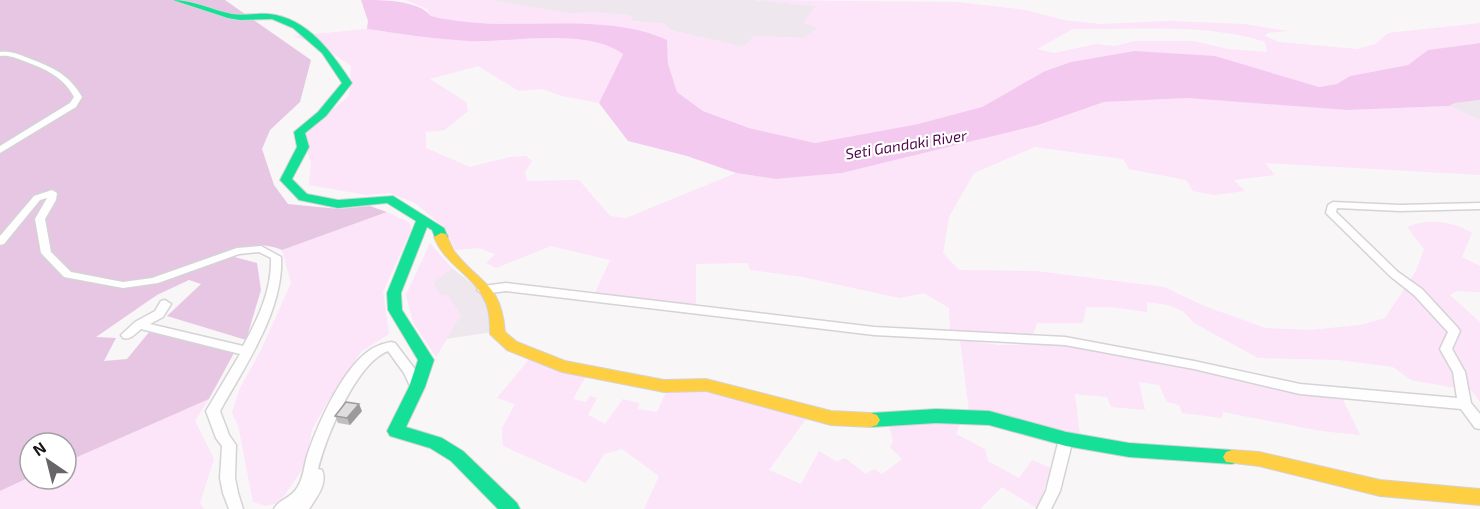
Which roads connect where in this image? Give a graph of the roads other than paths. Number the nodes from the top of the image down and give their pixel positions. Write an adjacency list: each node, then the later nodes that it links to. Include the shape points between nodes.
1 (177, 0): 5 (street, via 214,12 255,19 271,17 315,39 347,83 322,114 299,132 303,147 286,180 303,197 338,204 389,199)
2 (0, 54): 3 (street, via 19,54 60,72 78,97 73,105)
3 (0, 150)
4 (1480, 206): 13 (street, via 1333,205 1331,213 1394,274 1418,291 1454,331 1446,349 1459,372)
5 (423, 220): 7 (street, via 438,228 452,258); 12 (street, via 394,293 394,310 426,360)
6 (0, 242): 11 (street, via 38,198 52,193 40,219 46,253 68,275 123,285 140,284 182,273 237,251 270,252 279,266 270,302)
7 (483, 290): 13 (street, via 506,287 874,331 1065,341 1300,389); 15 (street, via 490,295 496,310 498,334 512,346 562,366 664,386 706,385 831,418 989,418)
8 (165, 304): 9 (street, via 159,314)
9 (139, 325): 10 (street); 11 (street)
10 (127, 335)
11 (246, 351): 18 (street, via 213,411 229,445 226,472)
12 (417, 387): 16 (street, via 391,346 381,347 356,370); 21 (street, via 396,430 436,443 457,456)
13 (1465, 404): 14 (street)
14 (1480, 424)
15 (1066, 439): 17 (street, via 1129,450 1259,459 1380,488); 22 (street, via 1053,491)
16 (315, 455): 19 (street, via 310,482 294,504); 20 (street, via 314,489)
17 (1480, 497)
18 (236, 509)
19 (281, 509)
20 (301, 509)
21 (510, 509)
22 (1044, 509)

